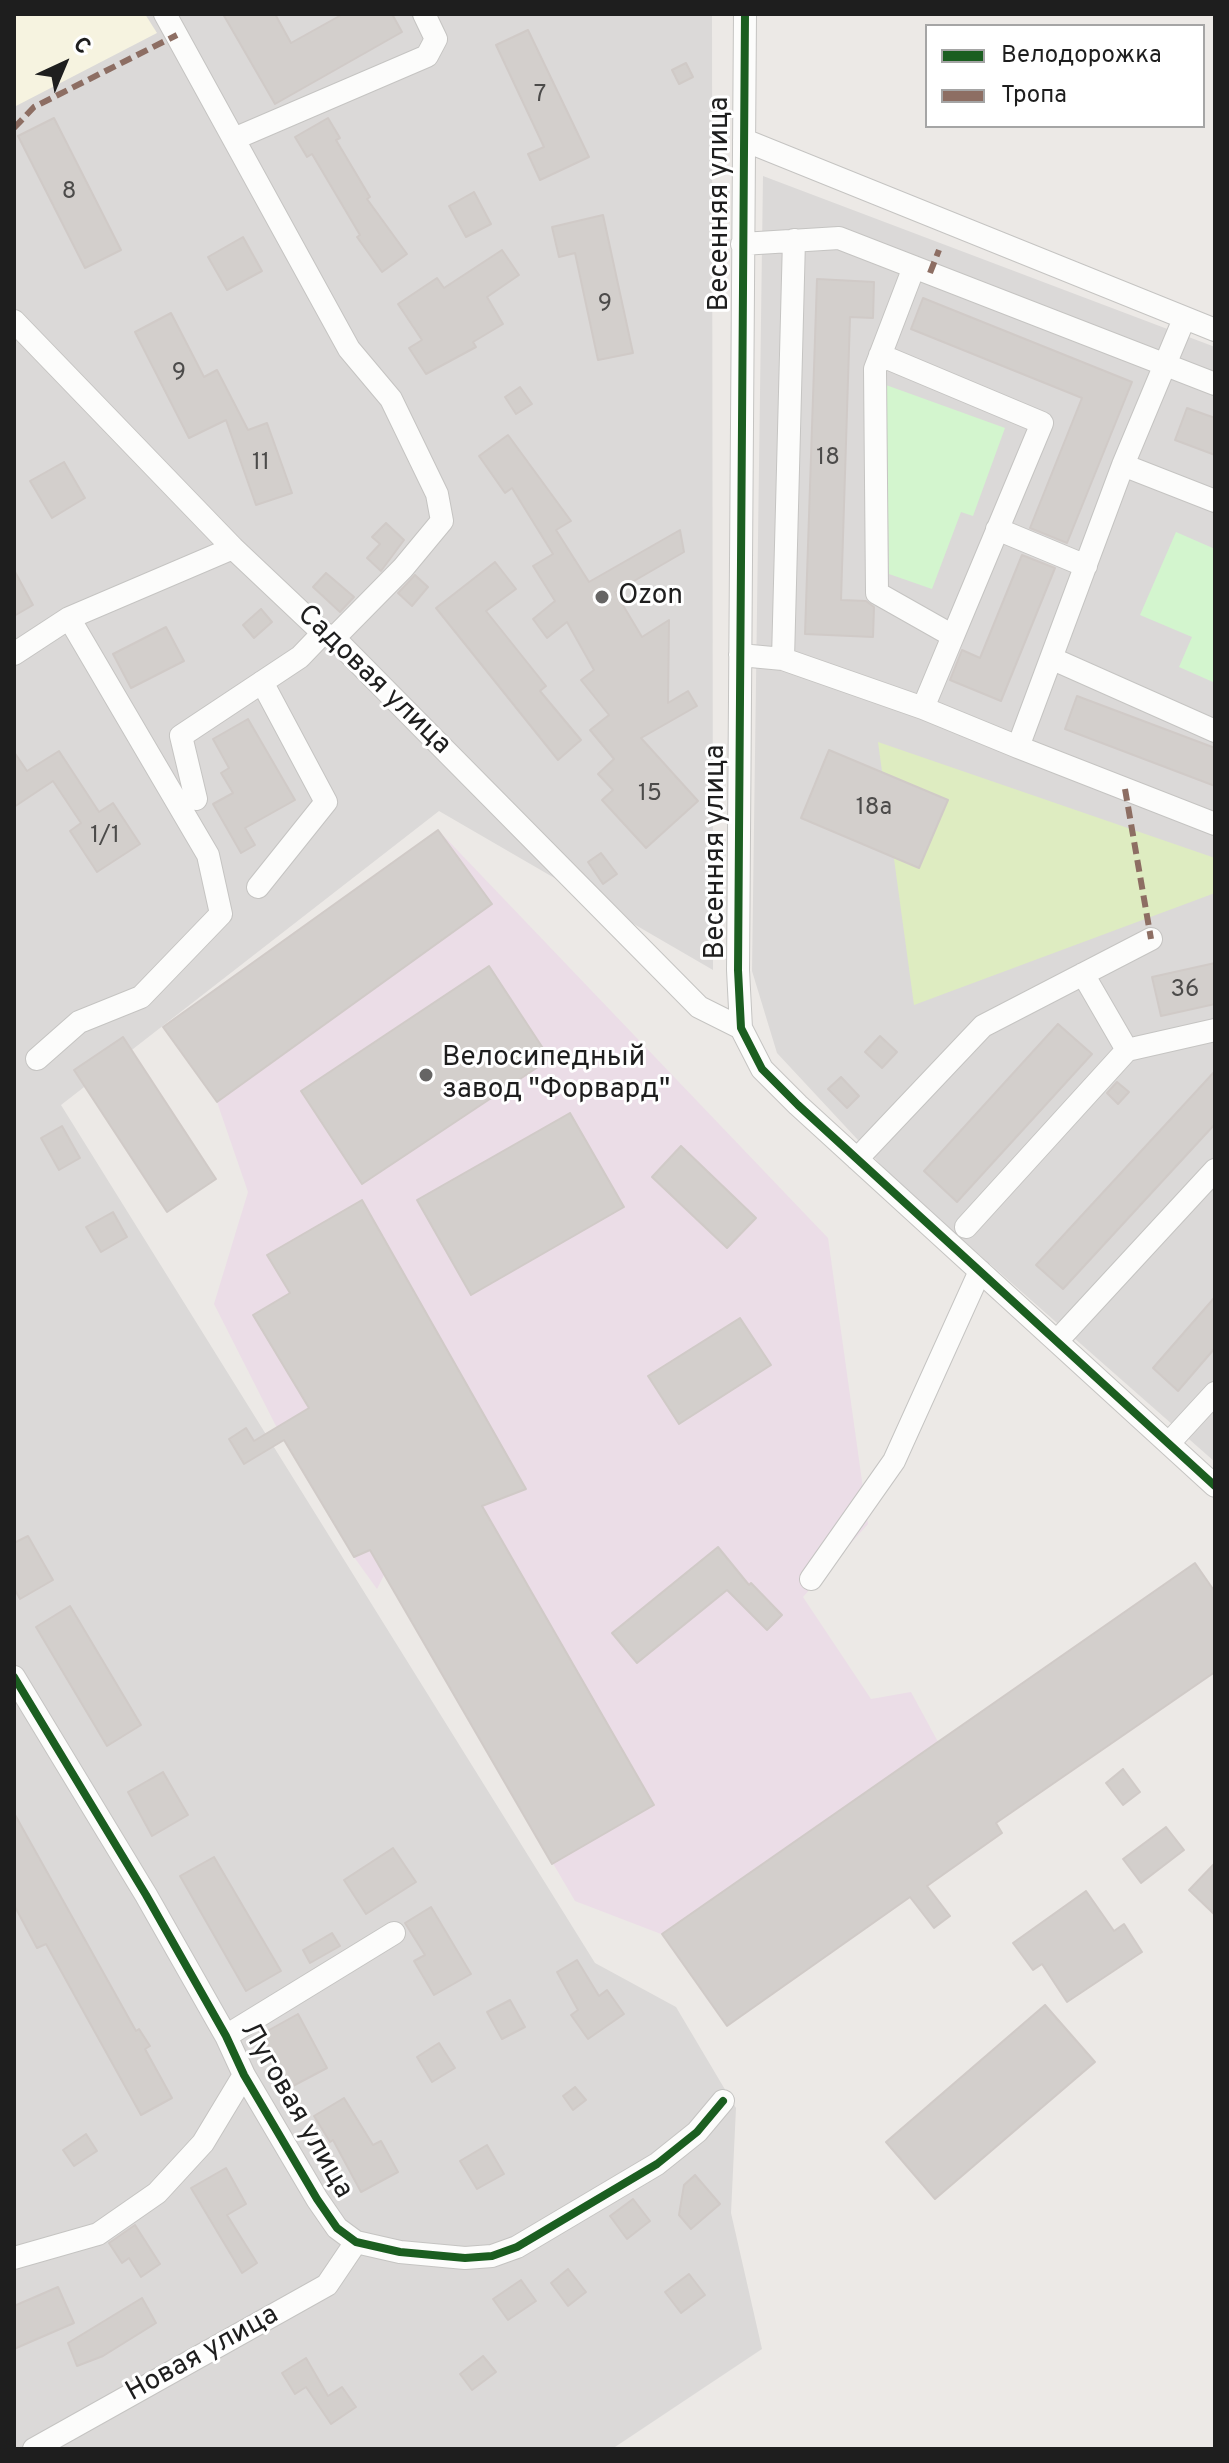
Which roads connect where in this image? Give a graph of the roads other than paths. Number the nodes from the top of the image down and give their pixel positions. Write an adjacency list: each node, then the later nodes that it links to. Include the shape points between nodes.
1 (165, 14): 4 (street)
2 (424, 14): 4 (street, via 436,39 427,56)
3 (745, 14): 5 (street, Весенняя улица)
4 (236, 138): 21 (street, via 349,349 391,399 437,494 442,521 403,568)
5 (744, 140): 7 (street, Весенняя улица); 9 (street)
6 (794, 240): 7 (street); 8 (street, via 839,238); 25 (street)
7 (742, 244): 24 (street, Весенняя улица)
8 (914, 267): 12 (street); 13 (street)
9 (1184, 319): 11 (street); 13 (street)
10 (14, 321): 18 (street, Садовая улица)
11 (1215, 330)
12 (880, 355): 17 (street, via 1042,423); 22 (street, via 875,369 877,593)
13 (1165, 366): 14 (street); 15 (street)
14 (1215, 384)
15 (1123, 465): 16 (street); 19 (street)
16 (1215, 501)
17 (997, 529): 19 (street); 22 (street)
18 (233, 548): 20 (street); 21 (street, Садовая улица)
19 (1086, 566): 26 (street)
20 (69, 618): 23 (street); 39 (street, via 208,855 221,914 141,997 79,1022)
21 (328, 635): 27 (street); 36 (street, Садовая улица, via 699,1007)
22 (953, 636): 28 (street)
23 (14, 654)
24 (740, 655): 25 (street); 36 (street, Весенняя улица)
25 (783, 659): 28 (street)
26 (1053, 659): 29 (street); 30 (street)
27 (262, 682): 31 (street, via 181,736); 33 (street, via 326,802)
28 (923, 708): 30 (street)
29 (1215, 731)
30 (1018, 747): 32 (street)
31 (196, 799)
32 (1215, 824)
33 (258, 887)
34 (1151, 939): 35 (street)
35 (1083, 974): 38 (street); 40 (street, via 983,1026)
36 (741, 1028): 40 (street, Весенняя улица, via 762,1069)
37 (1215, 1030): 38 (street)
38 (1127, 1050): 42 (street)
39 (37, 1059)
40 (857, 1159): 43 (street, Весенняя улица)
41 (1215, 1170): 44 (street)
42 (966, 1227)
43 (980, 1271): 44 (street, Весенняя улица); 48 (street, via 894,1461)
44 (1057, 1341): 46 (street, Весенняя улица)
45 (1215, 1393): 46 (street)
46 (1169, 1443): 47 (street, Весенняя улица)
47 (1215, 1486)
48 (811, 1579)
49 (14, 1677): 51 (street, Луговая улица)
50 (394, 1933): 51 (street)
51 (226, 2036): 52 (street, Луговая улица)
52 (244, 2075): 54 (street, Луговая улица, via 317,2199 337,2228); 55 (street, via 203,2143 157,2193 98,2234)
53 (723, 2101): 54 (street, via 697,2132 657,2164 517,2247 465,2258)
54 (356, 2242): 56 (street, Новая улица, via 327,2285)
55 (14, 2258)
56 (34, 2449)

